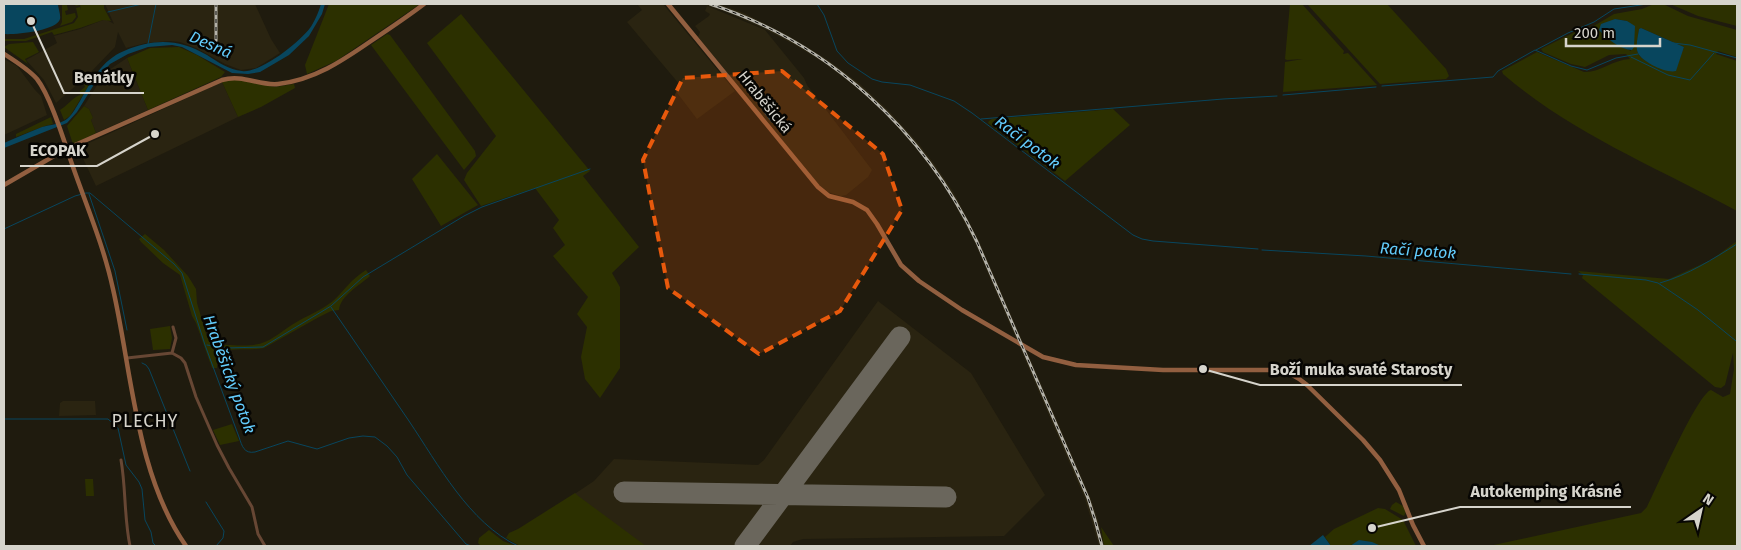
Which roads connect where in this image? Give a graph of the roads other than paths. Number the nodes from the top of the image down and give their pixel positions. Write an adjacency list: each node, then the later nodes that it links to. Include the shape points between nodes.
1 (424, 4): 4 (street, via 324,71 275,84 232,77 222,80)
2 (668, 4): 13 (street, Hraběšická, via 818,187 828,196 867,210 901,265 946,300 1043,357 1076,365 1163,370 1272,370 1295,376 1373,450 1395,482)
3 (4, 54): 4 (street, via 36,79)
4 (66, 149): 5 (street); 8 (street, via 110,274)
5 (4, 186)
6 (174, 326): 7 (street, via 176,338)
7 (172, 353): 8 (street); 12 (street, via 185,363 217,445 252,507 258,534)
8 (127, 358): 11 (street, via 148,463 162,505)
9 (121, 460): 10 (street)
10 (130, 546)
11 (186, 546)
12 (265, 546)
13 (1424, 546)

